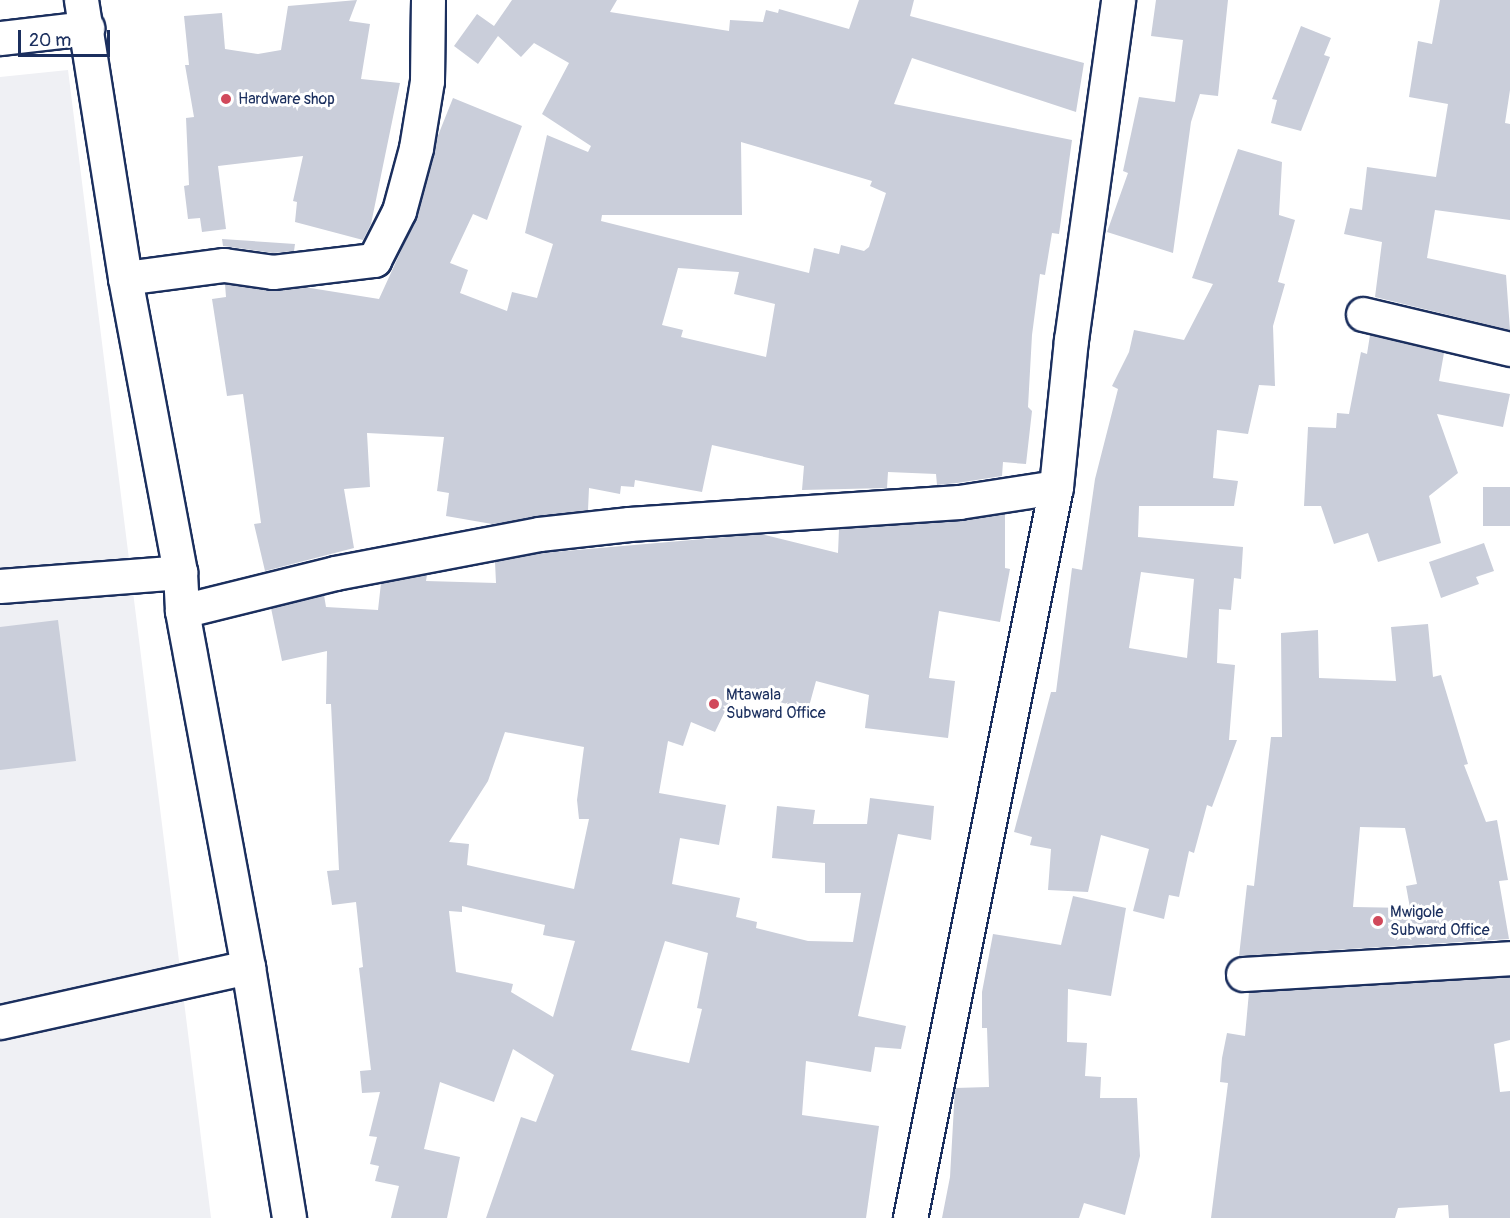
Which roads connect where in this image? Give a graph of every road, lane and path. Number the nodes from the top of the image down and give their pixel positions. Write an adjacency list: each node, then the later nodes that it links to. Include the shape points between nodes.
1 (428, 0): 5 (street, via 428,81 416,148 399,211 374,261 273,272 224,265)
2 (1118, 0): 8 (street, via 1071,340)
3 (84, 14): 4 (street); 5 (street)
4 (0, 38)
5 (125, 278): 9 (street)
6 (1363, 314): 7 (street)
7 (1510, 349)
8 (1056, 487): 11 (street, via 959,502 629,524 539,534 346,571); 17 (street)
9 (180, 572): 10 (street); 11 (street)
10 (0, 586)
11 (182, 610): 13 (street)
12 (1510, 958): 14 (street)
13 (248, 967): 15 (street); 16 (street)
14 (1243, 974)
15 (0, 1022)
16 (289, 1218)
17 (910, 1218)

